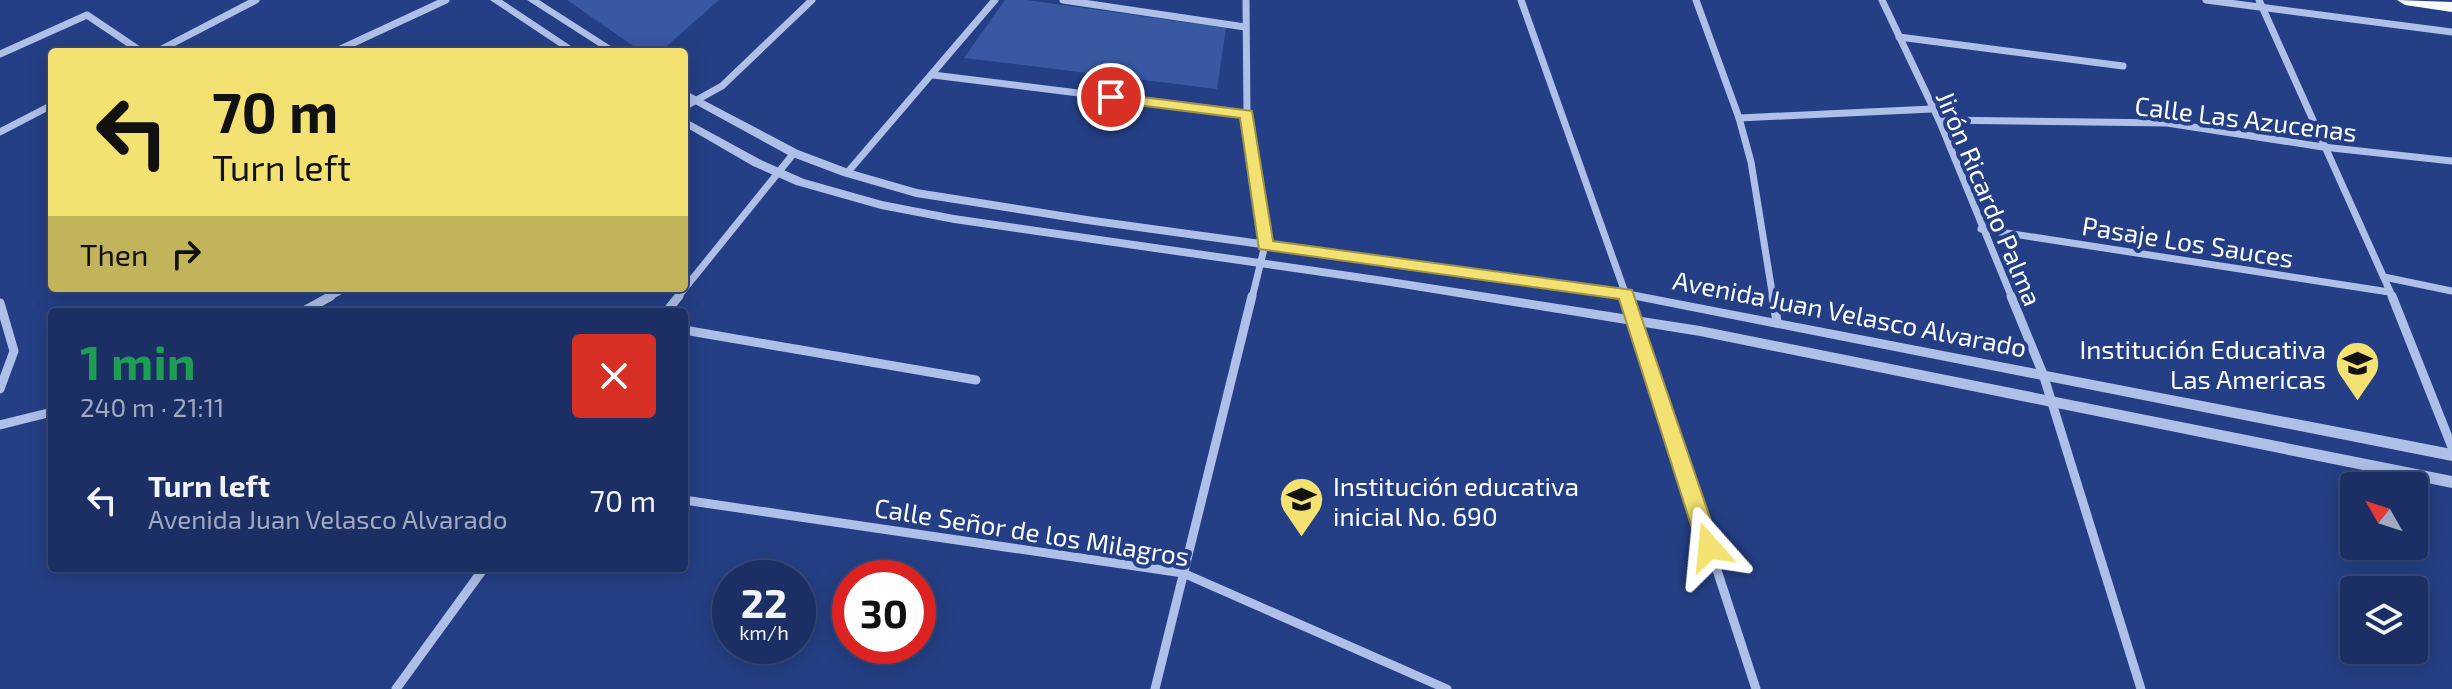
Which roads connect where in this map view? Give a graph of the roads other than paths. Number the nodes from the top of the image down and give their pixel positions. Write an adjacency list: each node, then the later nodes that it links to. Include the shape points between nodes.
1 (235, 0): 16 (street)
2 (256, 0): 16 (street)
3 (446, 0): 23 (street)
4 (495, 0): 24 (street)
5 (532, 0): 25 (street)
6 (812, 0): 30 (street, via 722,86)
7 (995, 0): 28 (street)
8 (1063, 0): 18 (street)
9 (1246, 0): 18 (street)
10 (1521, 0): 53 (street)
11 (1696, 0): 35 (street)
12 (1882, 0): 20 (street, Jirón Ricardo Palma)
13 (2206, 0): 15 (street)
14 (2405, 0): 17 (highway)
15 (2261, 4): 19 (street); 39 (street)
16 (244, 7): 22 (street)
17 (2452, 7)
18 (1245, 27): 34 (street)
19 (2452, 32)
20 (1899, 37): 27 (street); 33 (street, Jirón Ricardo Palma)
21 (136, 48): 26 (street, via 87,15)
22 (164, 48)
23 (343, 48)
24 (569, 48)
25 (609, 48)
26 (0, 54)
27 (2123, 66)
28 (933, 75): 34 (street); 43 (street)
29 (688, 95): 30 (street, Avenida Juan Velasco Alvarado)
30 (698, 101): 31 (street); 40 (street, Avenida Juan Velasco Alvarado)
31 (688, 105)
32 (48, 107): 38 (street)
33 (1932, 109): 35 (street); 36 (street, Jirón Ricardo Palma)
34 (1247, 114): 45 (street)
35 (1739, 118): 58 (street)
36 (1939, 120): 39 (street, Calle Las Azucenas, via 2167,123); 44 (street, Jirón Ricardo Palma)
37 (688, 123): 42 (street, Avenida Juan Velasco Alvarado)
38 (0, 132)
39 (2323, 147): 41 (street, Calle Las Azucenas); 47 (street)
40 (794, 153): 42 (street); 43 (street, Avenida Juan Velasco Alvarado)
41 (2452, 161)
42 (778, 172): 46 (street, Avenida Juan Velasco Alvarado, via 881,205 954,219); 48 (street)
43 (847, 173): 45 (street, Avenida Juan Velasco Alvarado, via 916,193)
44 (1981, 229): 52 (street, Pasaje Los Sauces); 60 (street, Jirón Ricardo Palma)
45 (1265, 245): 46 (street); 53 (street, Avenida Juan Velasco Alvarado)
46 (1261, 263): 57 (street, Avenida Juan Velasco Alvarado); 71 (street)
47 (2384, 277): 49 (street); 52 (street)
48 (688, 284)
49 (2452, 291)
50 (339, 292): 55 (street)
51 (682, 292): 56 (street)
52 (2389, 292): 66 (street)
53 (1626, 294): 57 (street); 58 (street, Avenida Juan Velasco Alvarado)
54 (0, 303): 62 (street, via 14,351)
55 (309, 308)
56 (669, 308)
57 (1634, 320): 63 (street, Avenida Juan Velasco Alvarado); 75 (street)
58 (1777, 322): 60 (street, Avenida Juan Velasco Alvarado)
59 (688, 331): 61 (street)
60 (2043, 374): 63 (street, Jirón Ricardo Palma); 67 (street, Avenida Juan Velasco Alvarado)
61 (976, 380)
62 (0, 389)
63 (2051, 400): 68 (street, Avenida Juan Velasco Alvarado); 76 (street, Jirón Ricardo Palma)
64 (48, 413): 65 (street)
65 (0, 425)
66 (2452, 447)
67 (2452, 455)
68 (2452, 482)
69 (688, 501): 71 (street, Calle Señor de los Milagros)
70 (481, 572): 72 (street)
71 (1183, 573): 73 (street); 74 (street, Calle Señor de los Milagros)
72 (396, 689)
73 (1155, 689)
74 (1447, 689)
75 (1756, 689)
76 (2141, 689)

